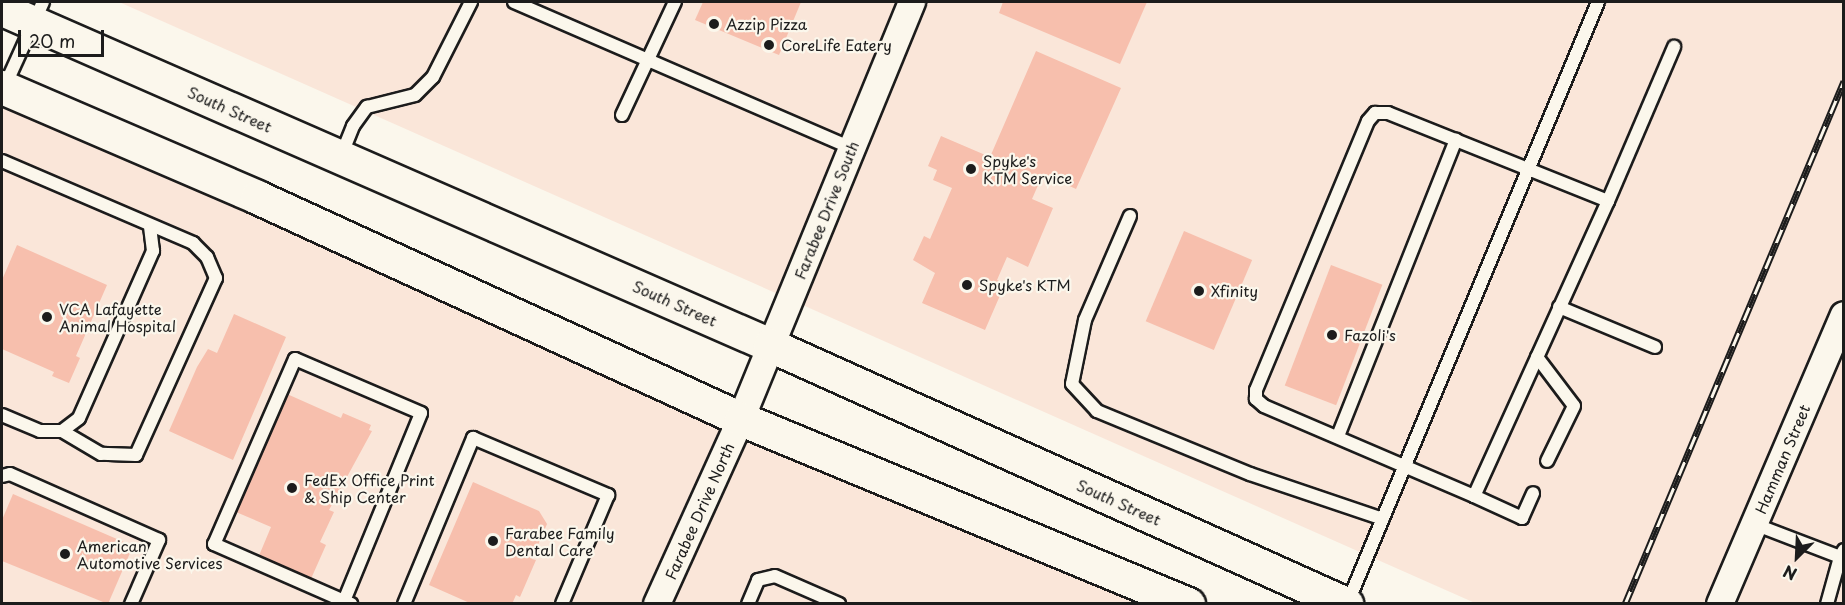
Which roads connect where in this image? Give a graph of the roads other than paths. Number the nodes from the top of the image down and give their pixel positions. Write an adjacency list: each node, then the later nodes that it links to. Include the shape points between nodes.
1 (471, 2): 14 (lane, via 433,77 415,94 367,107 353,126)
2 (514, 2): 9 (lane)
3 (675, 2): 9 (lane)
4 (912, 2): 13 (street, Farabee Drive South)
5 (1598, 2): 16 (lane)
6 (2, 9): 7 (main road, South Street)
7 (38, 12): 10 (lane); 14 (main road, South Street)
8 (1674, 47): 17 (lane)
9 (647, 57): 11 (lane); 13 (lane)
10 (2, 89): 26 (main road, via 257,197)
11 (622, 115)
12 (1456, 140): 16 (lane); 28 (lane); 28 (lane, via 1388,113 1375,113 1368,121 1256,390 1257,399 1264,406)
13 (851, 148): 22 (street, Farabee Drive South)
14 (341, 157): 22 (main road, South Street)
15 (2, 161): 19 (lane, via 113,207)
16 (1529, 168): 17 (lane); 30 (lane)
17 (1608, 201): 20 (lane)
18 (1130, 216): 34 (lane, via 1085,320 1072,384 1097,411 1250,474)
19 (150, 227): 27 (lane, via 153,251 79,418); 27 (lane, via 193,243 207,257 216,278 136,455 101,454)
20 (1559, 307): 23 (lane); 24 (lane)
21 (1840, 331): 35 (street, Hamman Street)
22 (770, 345): 26 (street, Farabee Drive South); 45 (main road, South Street)
23 (1655, 346)
24 (1537, 357): 29 (lane, via 1574,406); 33 (lane)
25 (2, 415): 27 (lane, via 40,431)
26 (741, 419): 41 (street, Farabee Drive North); 44 (main road)
27 (62, 431)
28 (1338, 436): 30 (lane)
29 (1547, 461)
30 (1406, 465): 33 (lane); 34 (lane)
31 (2, 476): 38 (lane, via 10,474 159,540)
32 (1533, 493): 33 (lane, via 1522,518)
33 (1474, 496)
34 (1383, 519): 45 (lane)
35 (1754, 524): 36 (lane); 46 (street, Hamman Street)
36 (1842, 553): 47 (lane)
37 (348, 602): 37 (lane, via 214,544 295,359 421,413)
38 (131, 603)
39 (404, 603): 40 (lane, via 473,438 608,495)
40 (562, 603)
41 (657, 603)
42 (748, 603): 43 (lane, via 758,580 775,576)
43 (839, 603)
44 (1188, 603)
45 (1347, 603)
46 (1720, 603)
47 (1827, 603)

